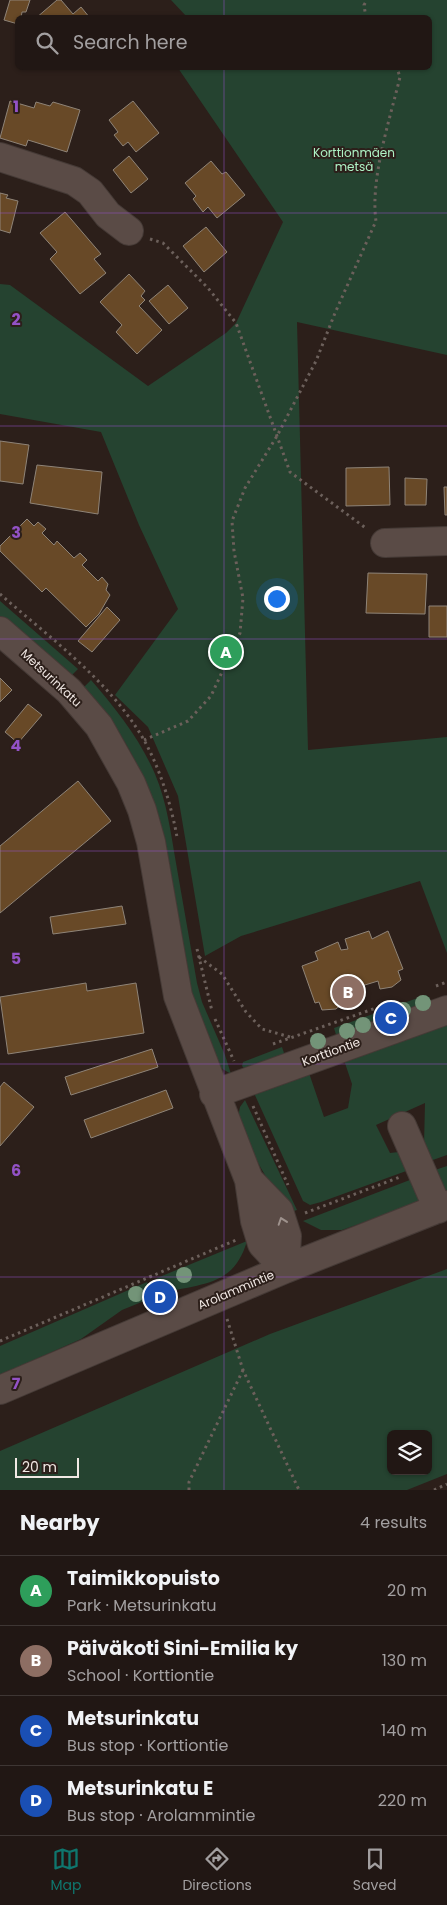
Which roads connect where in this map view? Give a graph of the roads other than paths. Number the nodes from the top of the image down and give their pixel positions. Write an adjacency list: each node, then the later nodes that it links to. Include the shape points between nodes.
1 (0, 157): 2 (street, via 74,181 90,192 108,216)
2 (129, 231)
3 (385, 542): 4 (street)
4 (447, 542)
5 (0, 631): 7 (street, Metsurinkatu, via 69,691 100,726 131,783 150,842 178,996)
6 (447, 1010): 7 (street, Korttiontie)
7 (214, 1094): 10 (street, Metsurinkatu, via 270,1226 262,1244)
8 (402, 1126): 9 (street)
9 (442, 1207): 10 (street, Arolammintie)
10 (285, 1269): 11 (street, Arolammintie)
11 (0, 1390)

